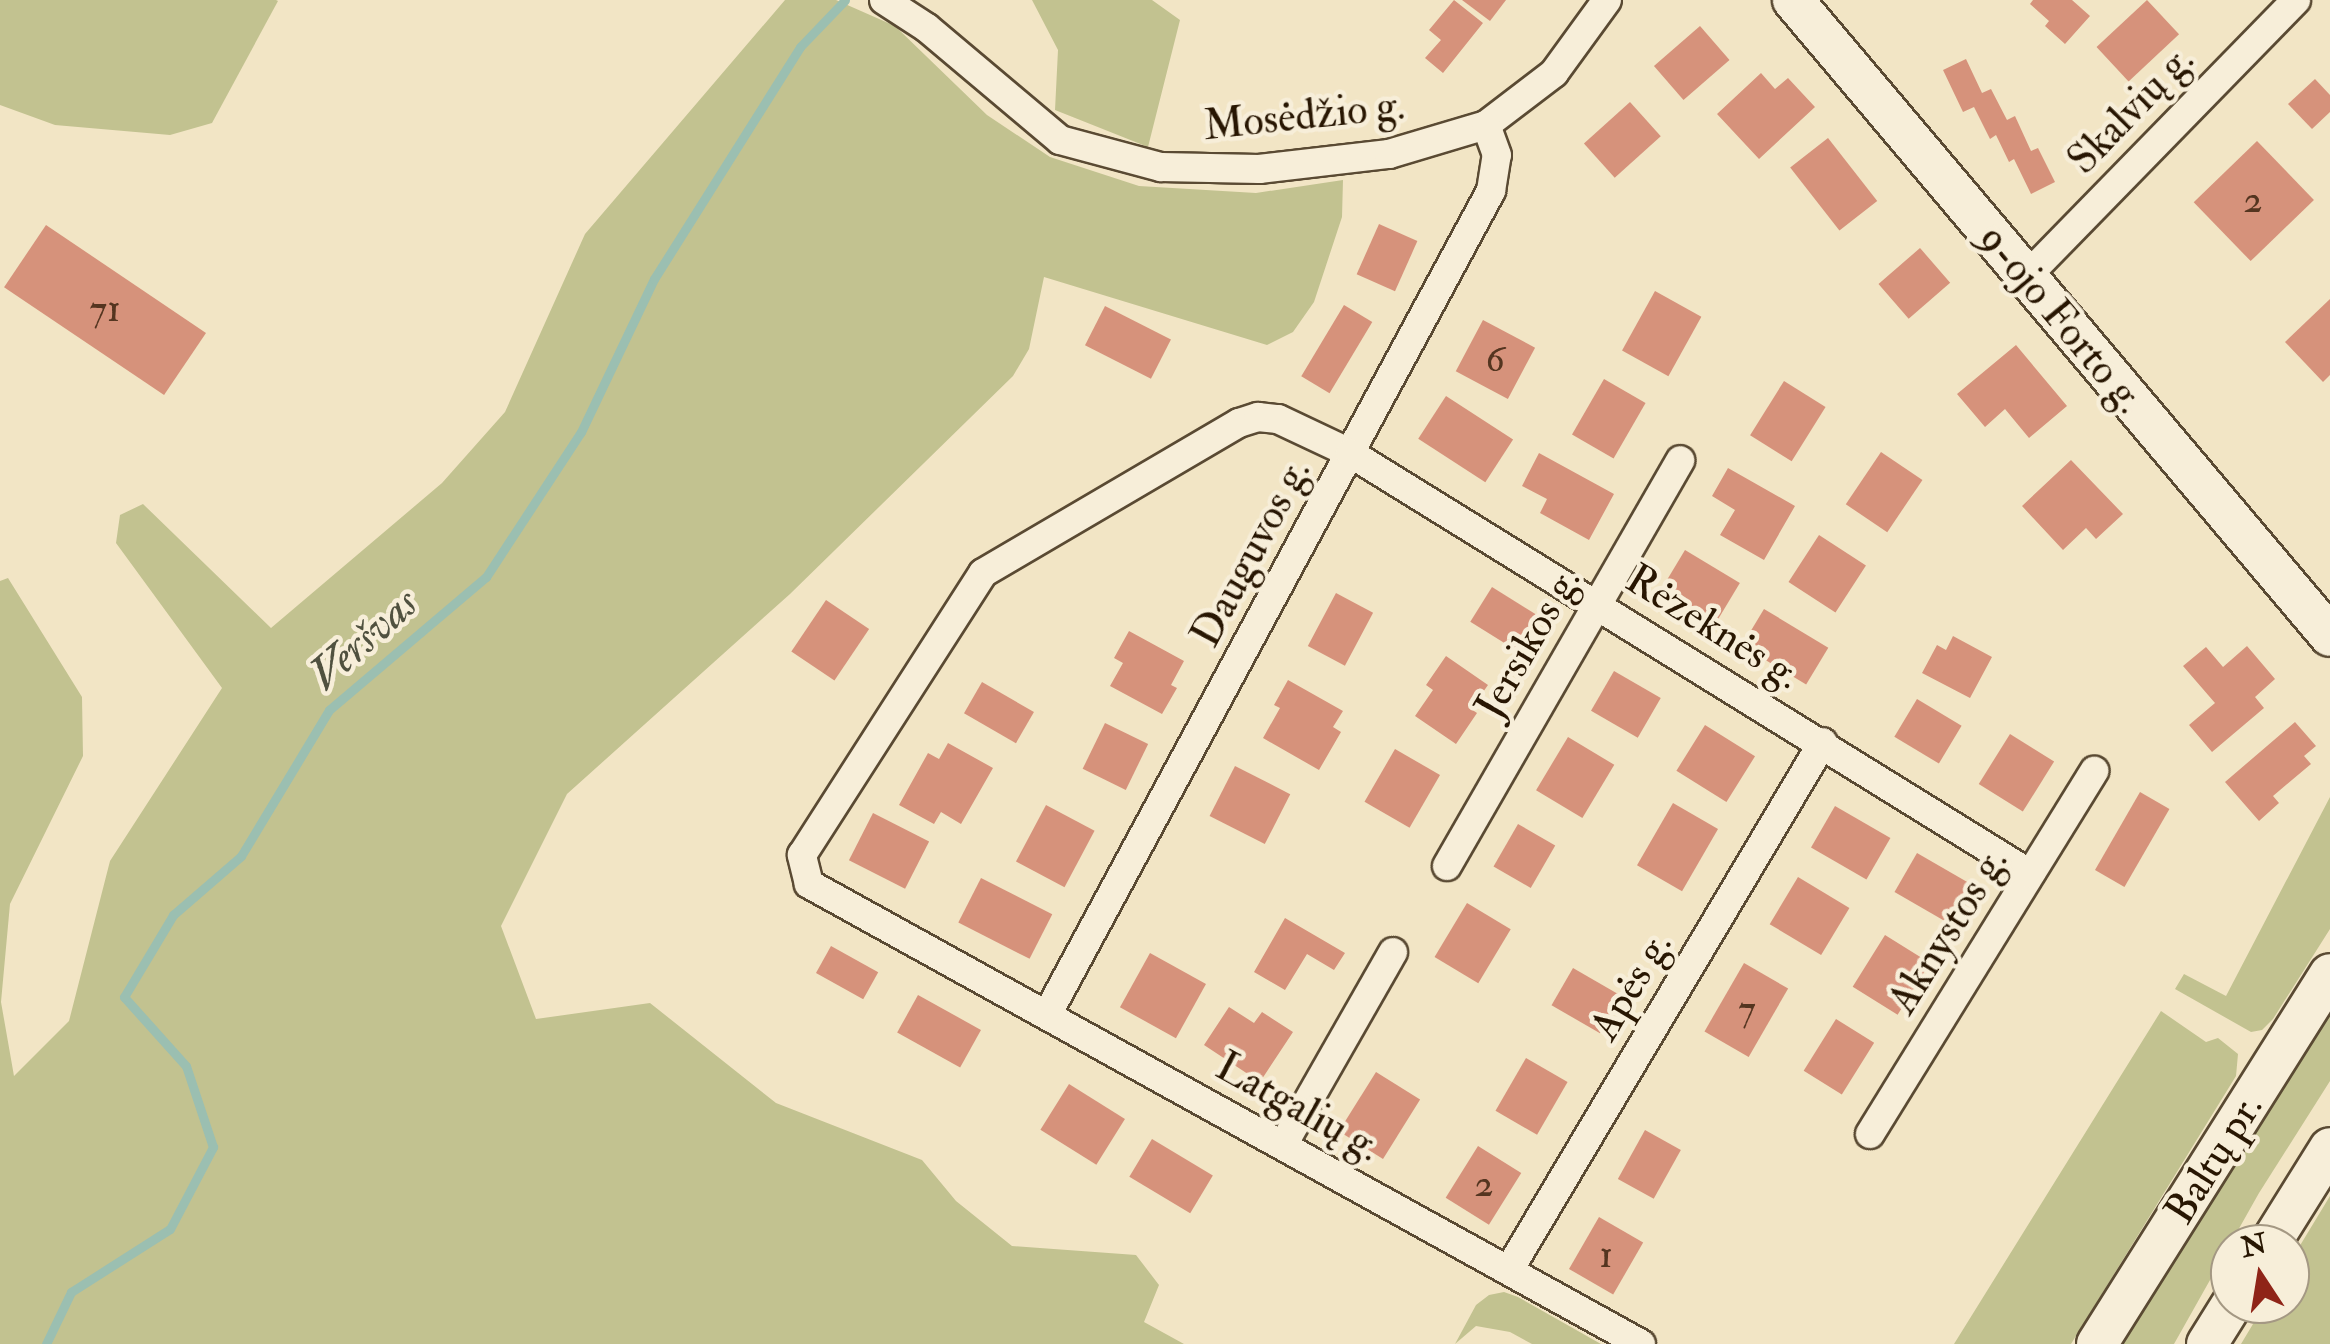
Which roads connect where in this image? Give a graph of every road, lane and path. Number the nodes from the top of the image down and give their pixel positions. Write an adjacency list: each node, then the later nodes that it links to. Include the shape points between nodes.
1 (884, 0): 5 (street, Mosėdžio g., via 1060,140 1161,168 1259,170 1389,154)
2 (1607, 0): 5 (street, Mosėdžio g., via 1554,74)
3 (1793, 0): 6 (street, 9-ojo Forto g.)
4 (2296, 0): 6 (street, Skalvių g.)
5 (1486, 126): 7 (street, Dauguvos g., via 1497,155 1491,191)
6 (2025, 278): 10 (street, 9-ojo Forto g.)
7 (1350, 452): 9 (street, Rėzeknės g.); 17 (street, Dauguvos g.); 17 (street, Rėzeknės g., via 1278,419 1239,423 983,573 802,855 808,884)
8 (1680, 460): 9 (street, Jersikos g.)
9 (1598, 603): 11 (street, Rėzeknės g.); 13 (street, Jersikos g.)
10 (2330, 636)
11 (1822, 742): 14 (street, Rėzeknės g.); 22 (street, Apės g.)
12 (2094, 771): 14 (street, Aknystos g.)
13 (1447, 866)
14 (2030, 874): 18 (street, Aknystos g.)
15 (1393, 952): 19 (street)
16 (2330, 974): 24 (street, Baltų pr.)
17 (1048, 1013): 19 (street, Latgalių g.)
18 (1870, 1134)
19 (1282, 1145): 22 (street, Latgalių g.)
20 (2330, 1148): 21 (street)
21 (2282, 1224)
22 (1509, 1270): 23 (street, Latgalių g.)
23 (1641, 1344)
24 (2097, 1344)

